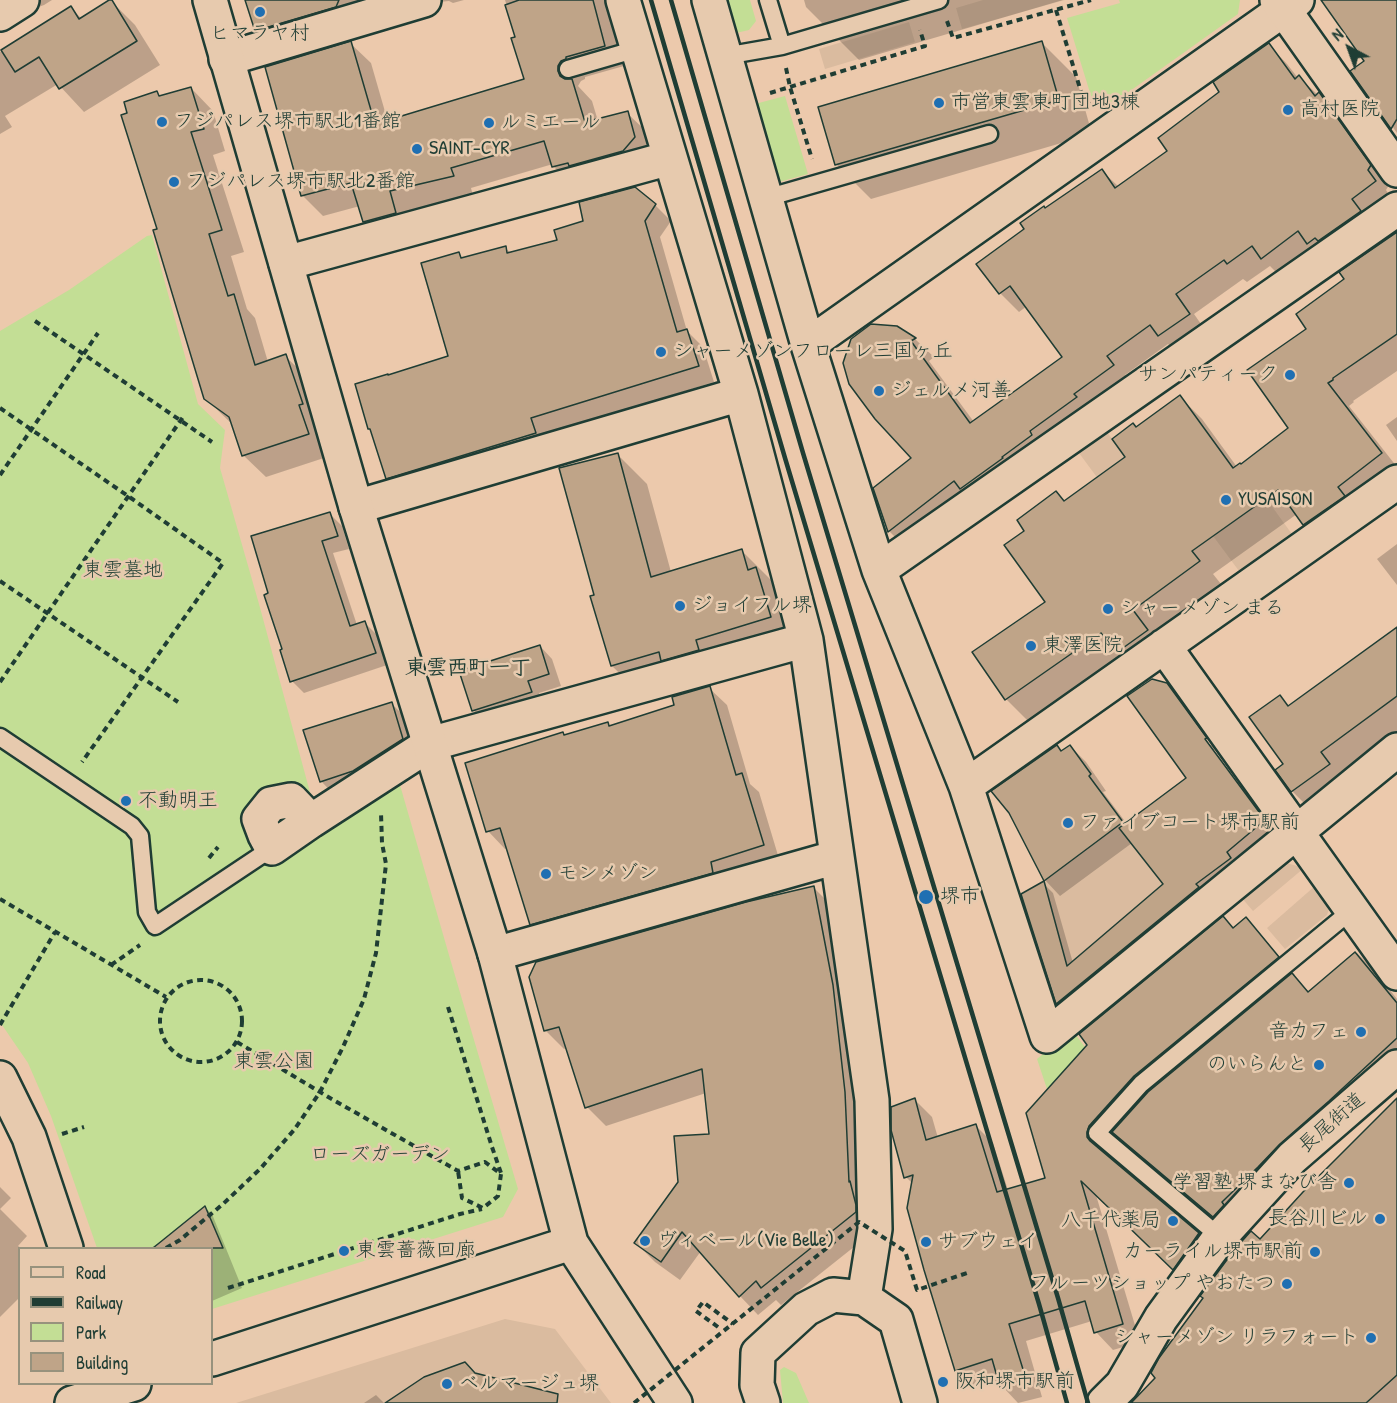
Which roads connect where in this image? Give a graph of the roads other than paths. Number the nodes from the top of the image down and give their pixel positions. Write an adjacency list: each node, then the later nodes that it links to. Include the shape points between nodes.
1 (22, 0): 10 (street)
2 (210, 0): 14 (street)
3 (424, 0): 9 (street)
4 (623, 0): 12 (street)
5 (709, 0): 13 (street)
6 (768, 0): 11 (lane)
7 (939, 0): 11 (lane)
8 (1286, 3): 18 (street); 22 (street)
9 (356, 10): 14 (street)
10 (0, 14)
11 (782, 46): 13 (lane)
12 (637, 49): 15 (lane); 17 (street)
13 (725, 56): 19 (street)
14 (226, 59): 21 (street)
15 (568, 69)
16 (989, 135): 19 (lane)
17 (670, 158): 21 (street); 23 (street)
18 (1397, 170)
19 (766, 198): 22 (street)
20 (1397, 209): 26 (street)
21 (286, 263): 25 (street)
22 (808, 345): 26 (street)
23 (741, 394): 25 (street); 27 (street)
24 (1397, 482): 28 (street)
25 (356, 507): 30 (street)
26 (879, 570): 32 (street)
27 (806, 640): 30 (street); 35 (street)
28 (1164, 646): 32 (street); 33 (street)
29 (0, 737): 34 (lane, via 132,826 140,836 147,912 155,927)
30 (430, 744): 34 (street, via 311,822 291,800 271,804 259,819); 37 (street)
31 (1397, 750): 33 (street)
32 (966, 786): 33 (street, via 1047,1036)
33 (1297, 832): 36 (street)
34 (272, 848)
35 (837, 857): 37 (street); 44 (street, via 872,1100 876,1229)
36 (1352, 910): 38 (street); 41 (lane, via 1141,1084 1097,1134)
37 (495, 954): 42 (street)
38 (1397, 973)
39 (1397, 1067): 41 (street, 長尾街道, via 1292,1158)
40 (0, 1078): 43 (street, via 29,1137)
41 (1220, 1237): 47 (street, 長尾街道, via 1161,1318)
42 (572, 1243): 45 (street); 49 (street)
43 (66, 1247)
44 (864, 1298): 50 (street, via 833,1295 806,1309 758,1353 757,1385); 51 (street, via 896,1320)
45 (213, 1359)
46 (119, 1386): 48 (street)
47 (1118, 1397)
48 (72, 1403)
49 (675, 1403)
50 (763, 1403)
51 (920, 1403)

